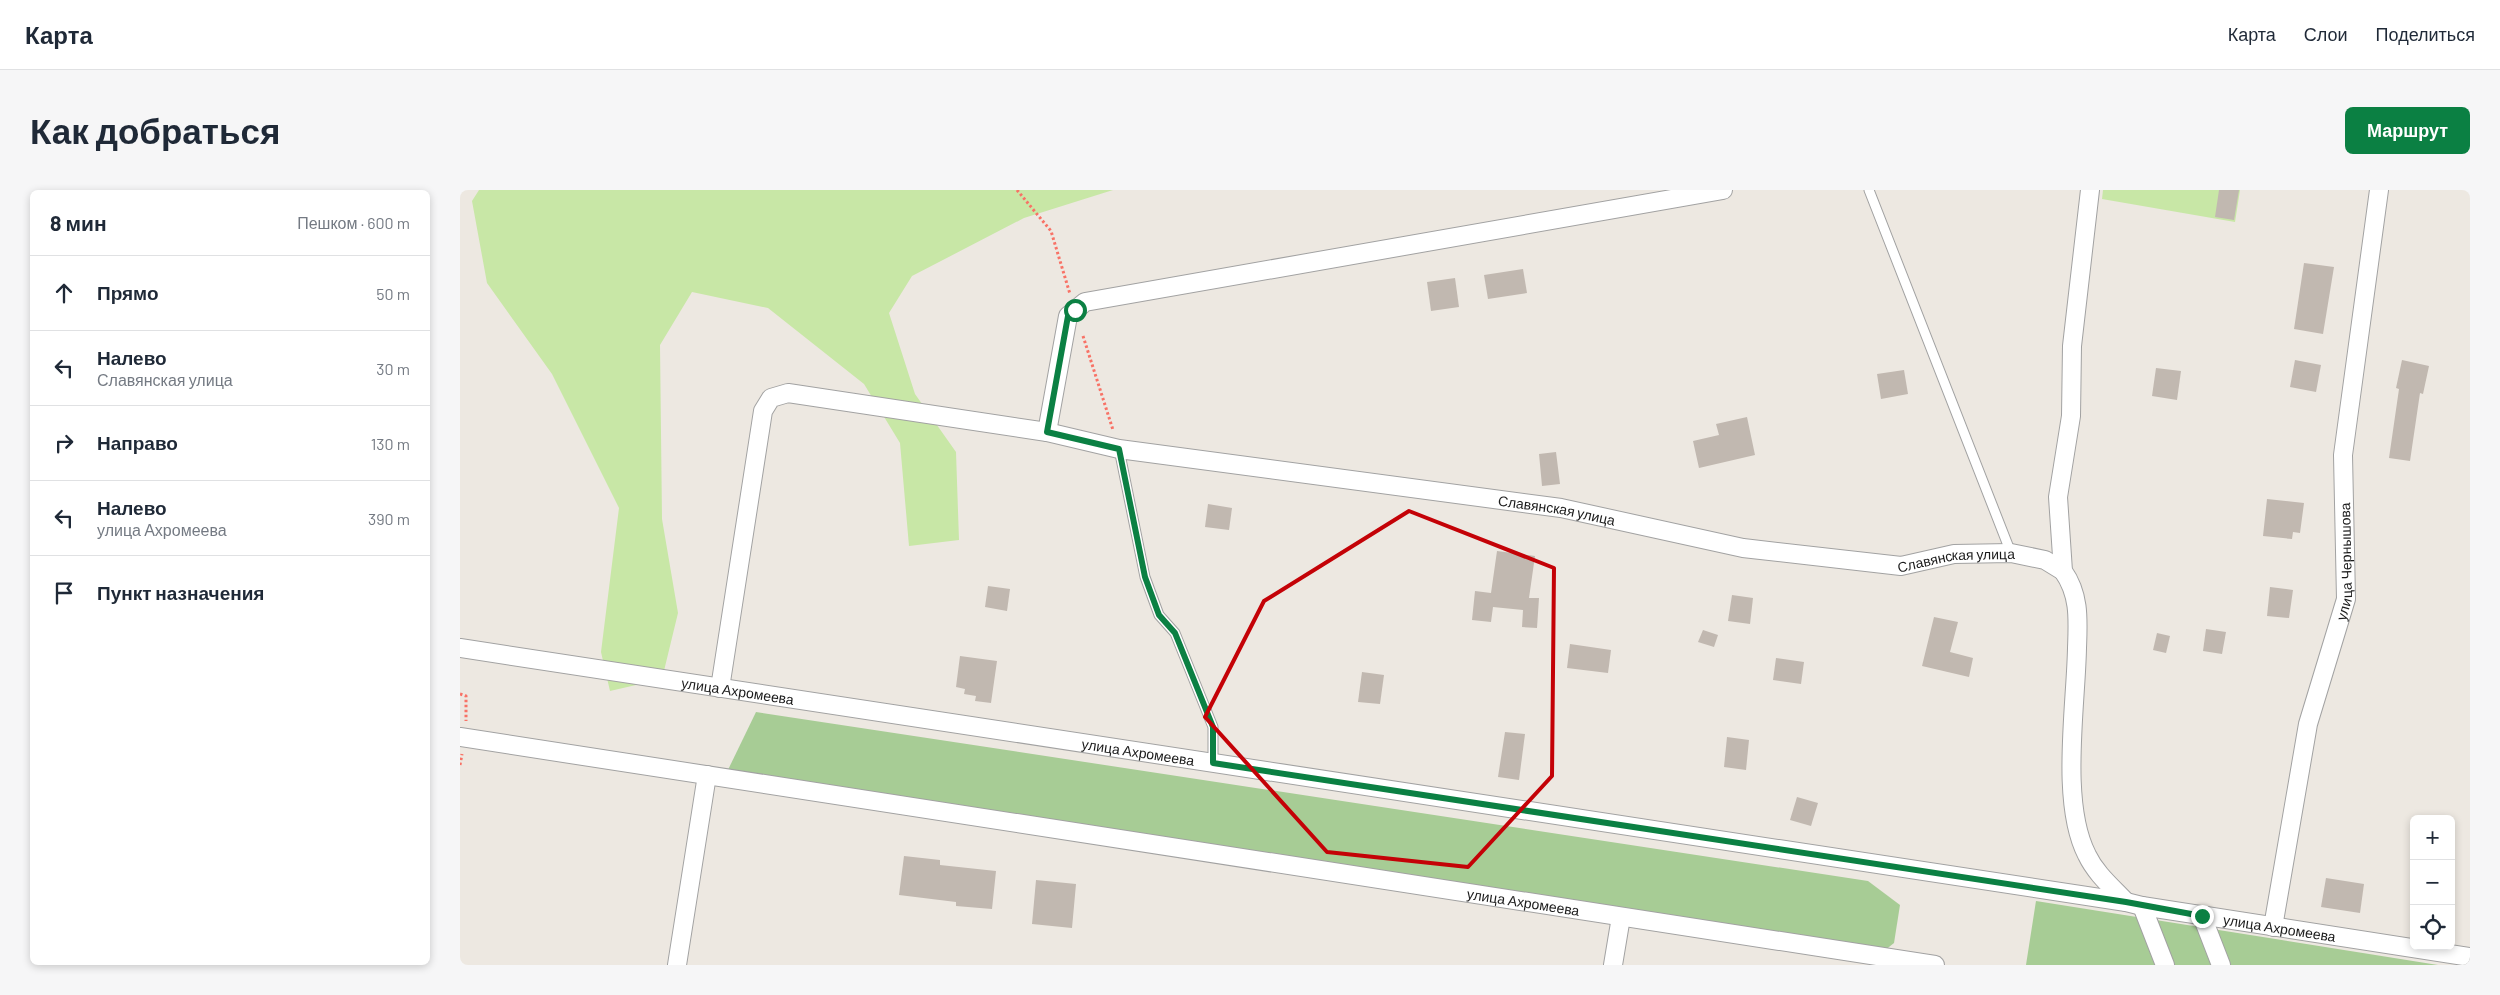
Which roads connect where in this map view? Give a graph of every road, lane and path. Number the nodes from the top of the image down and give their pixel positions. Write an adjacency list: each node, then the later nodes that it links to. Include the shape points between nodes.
1 (1723, 190): 5 (street, via 1085,302 1068,316)
2 (1869, 190): 7 (lane)
3 (2090, 190): 8 (street, via 2072,346 2071,416 2058,497)
4 (2379, 190): 17 (street, улица Чернышова, via 2343,455 2346,599 2308,724)
5 (1047, 432): 6 (street, Славянская улица); 10 (street, Славянская улица, via 788,393 771,398 763,411)
6 (1119, 449): 7 (street, Славянская улица, via 1561,508 1743,548 1901,566 1954,554); 12 (lane, via 1145,577 1159,615 1175,633 1213,727)
7 (2011, 553): 8 (street, Славянская улица, via 2045,560)
8 (2063, 571): 14 (street, via 2070,580 2078,607 2073,738 2075,817 2087,855 2103,878)
9 (460, 648): 10 (street, улица Ахромеева)
10 (720, 688): 12 (street, улица Ахромеева)
11 (460, 738): 13 (street, улица Ахромеева)
12 (1213, 763): 14 (street, улица Ахромеева)
13 (706, 776): 16 (street, улица Ахромеева); 19 (street)
14 (2134, 904): 15 (street, улица Ахромеева); 22 (street)
15 (2202, 916): 17 (street, улица Ахромеева); 23 (street)
16 (1621, 917): 20 (street); 21 (street, улица Ахромеева)
17 (2273, 926): 18 (street, улица Ахромеева)
18 (2470, 957)
19 (677, 965)
20 (1613, 965)
21 (1935, 965)
22 (2165, 965)
23 (2221, 965)

